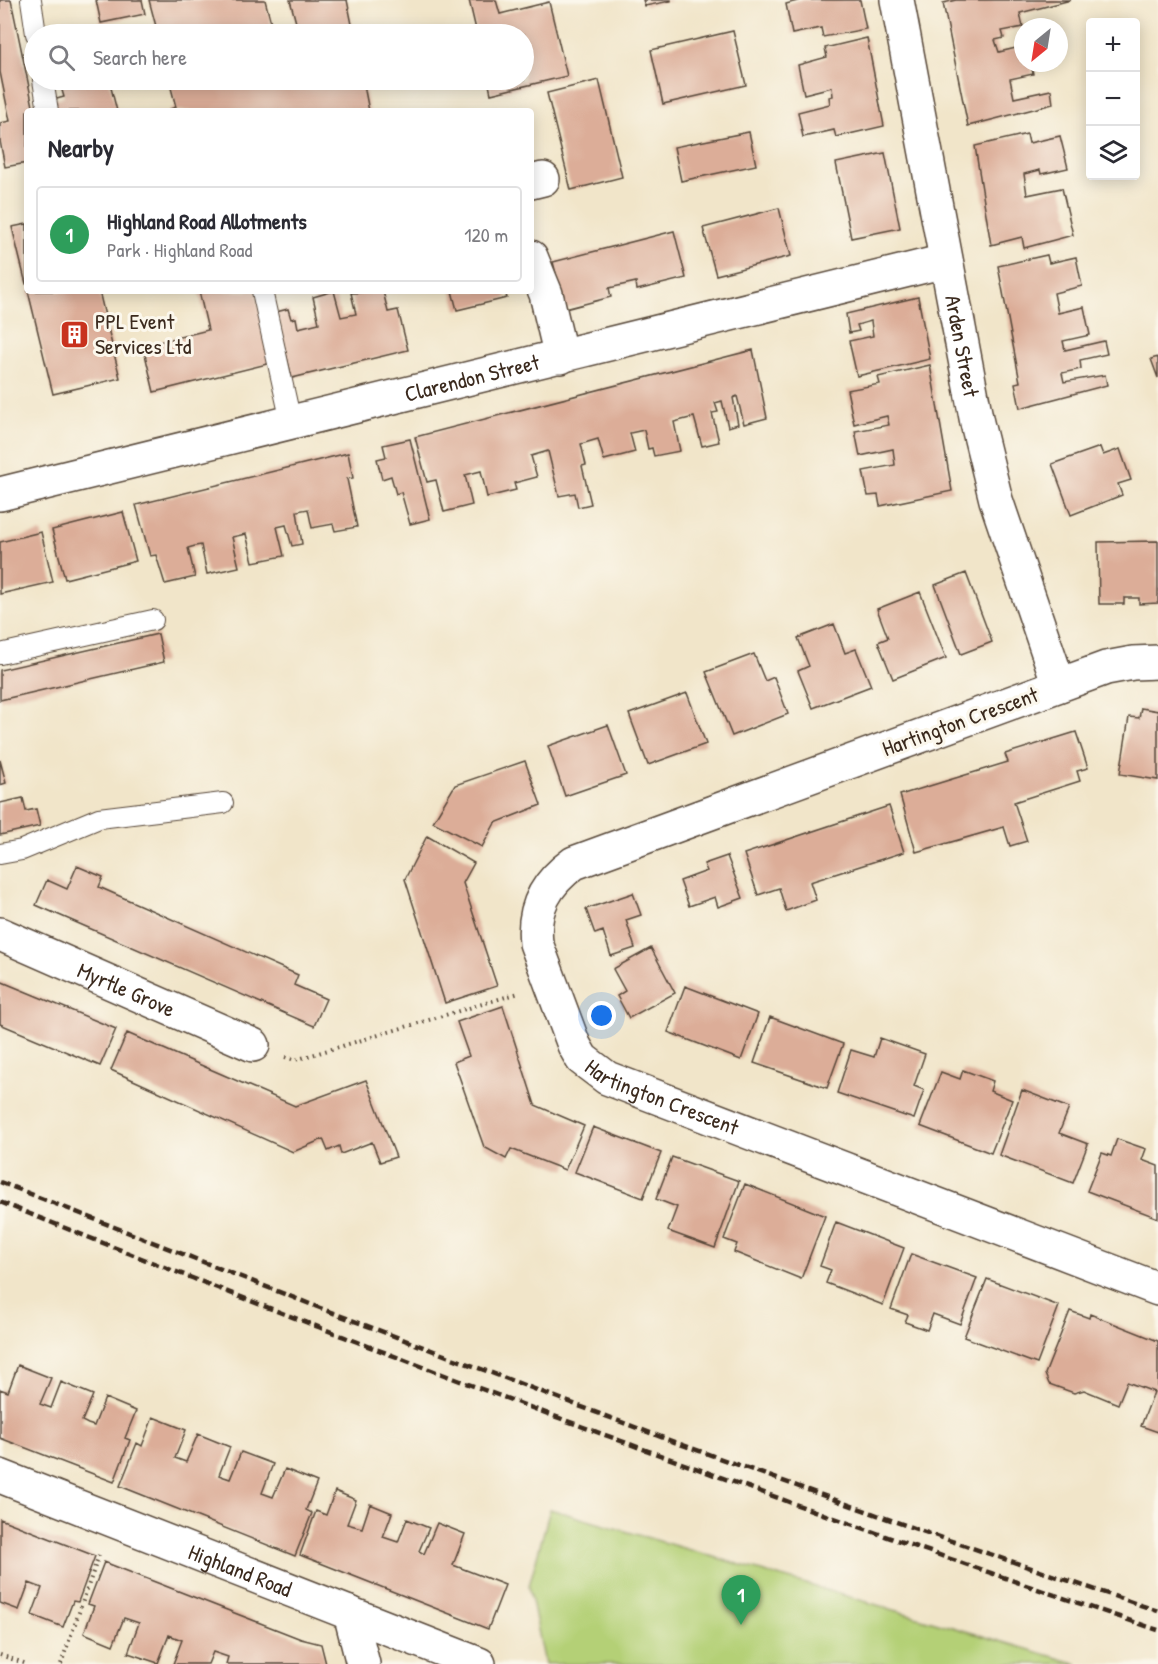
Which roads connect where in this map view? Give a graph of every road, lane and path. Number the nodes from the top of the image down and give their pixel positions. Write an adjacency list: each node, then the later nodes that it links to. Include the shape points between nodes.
1 (31, 0): 3 (lane)
2 (897, 0): 6 (street, Arden Street)
3 (35, 24)
4 (45, 90): 5 (lane)
5 (48, 108)
6 (945, 261): 9 (street, Clarendon Street); 15 (street, Arden Street, via 996,500)
7 (534, 264): 9 (street, via 546,294)
8 (263, 294): 10 (lane)
9 (561, 357): 10 (street, Clarendon Street)
10 (291, 422): 11 (street, Clarendon Street)
11 (0, 494)
12 (153, 620): 13 (lane)
13 (0, 654)
14 (1158, 662): 15 (street, Hartington Crescent, via 1106,668)
15 (1059, 685): 19 (street, Hartington Crescent, via 574,863 549,885 536,912 536,943)
16 (223, 803): 17 (lane, via 99,818 22,850)
17 (0, 854)
18 (0, 934): 20 (street, Myrtle Grove)
19 (551, 983): 20 (path, via 295,1060); 21 (street, Hartington Crescent, via 582,1059 607,1078)
20 (253, 1045)
21 (1158, 1289)
22 (0, 1476): 23 (street, Highland Road)
23 (112, 1520): 24 (street, Highland Road); 27 (path)
24 (350, 1613): 28 (street); 29 (street, Highland Road)
25 (0, 1655): 26 (path)
26 (27, 1664)
27 (61, 1664)
28 (363, 1664)
29 (479, 1664)

